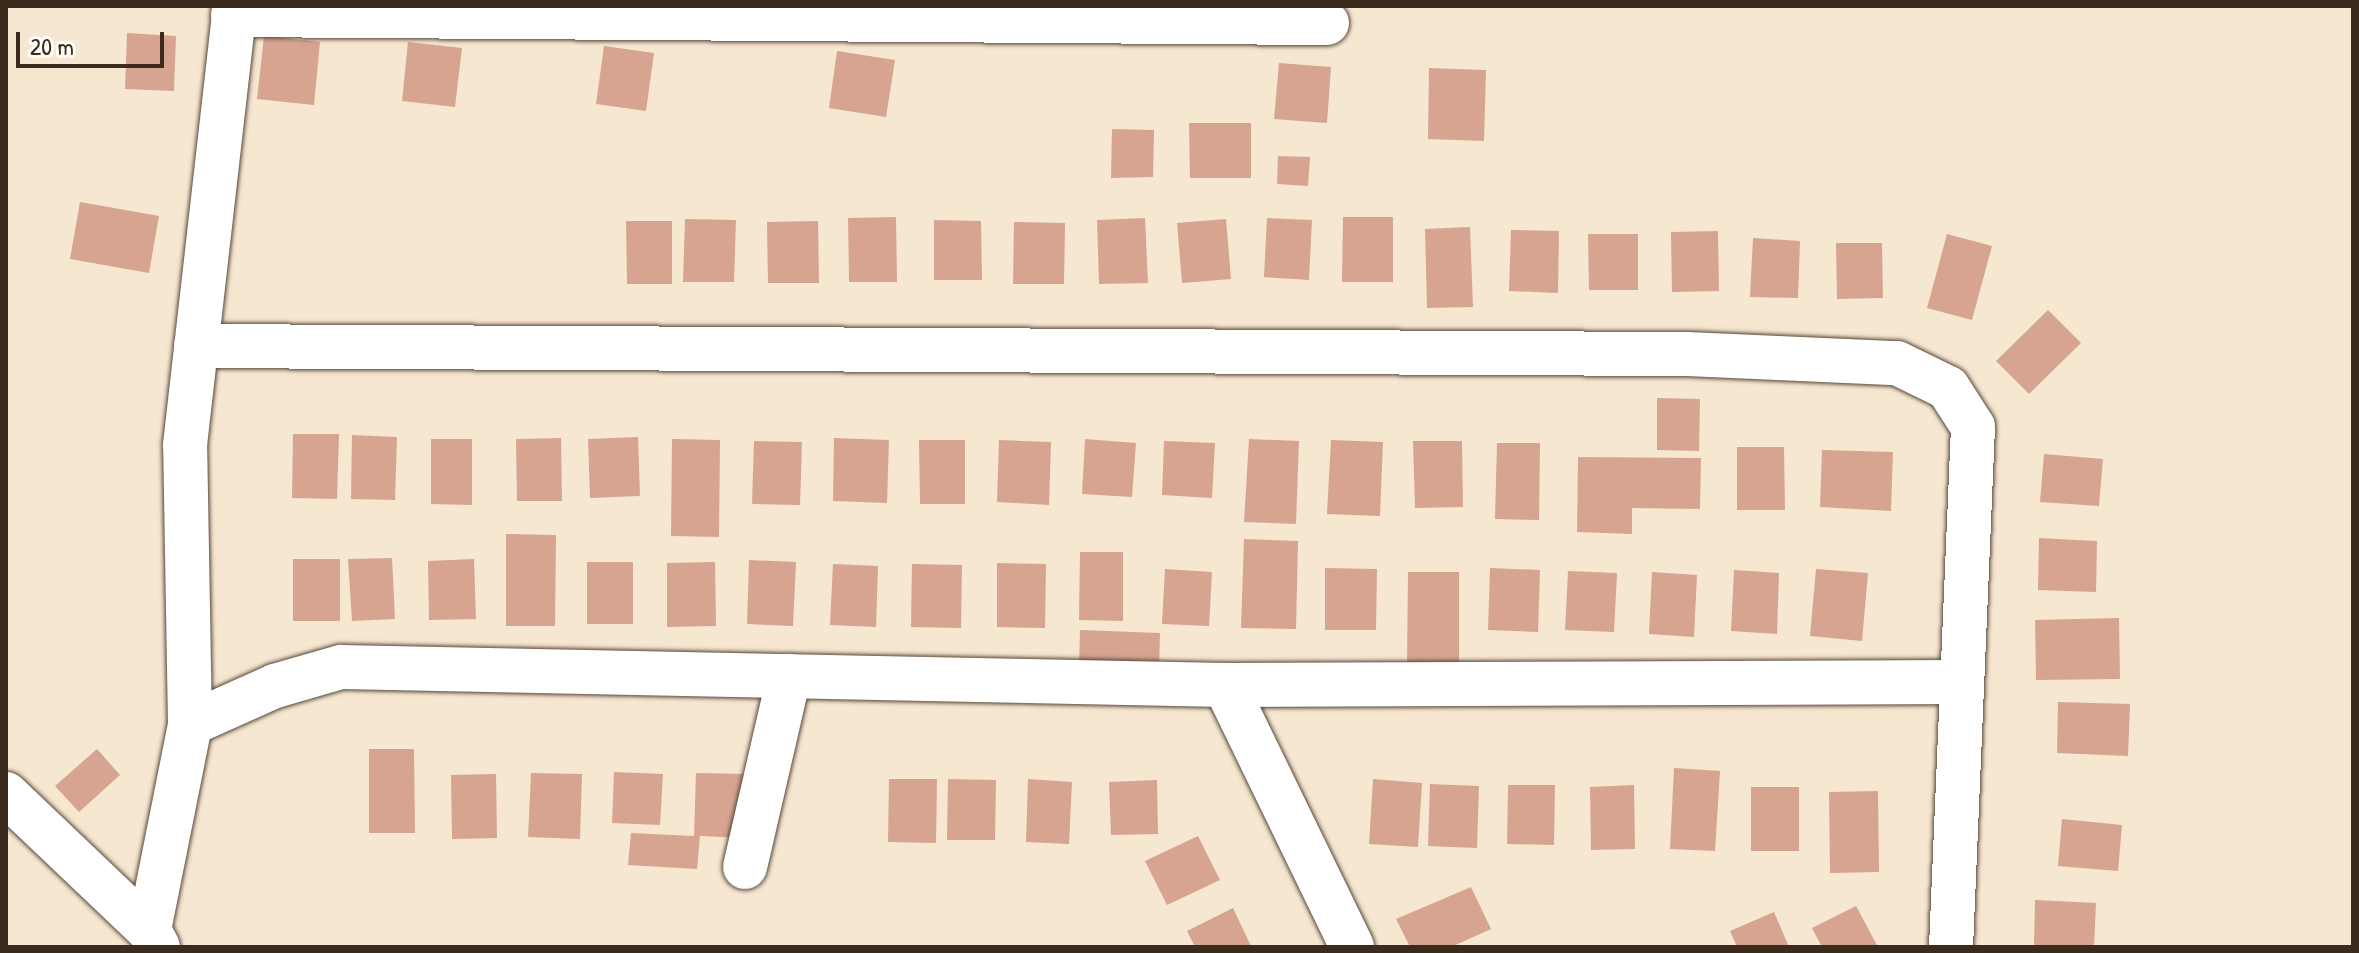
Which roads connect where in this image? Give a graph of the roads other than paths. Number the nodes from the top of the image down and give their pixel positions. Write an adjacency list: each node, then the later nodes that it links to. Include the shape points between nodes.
1 (234, 11): 2 (street); 3 (street)
2 (1327, 23)
3 (196, 346): 5 (street, via 1671,353 1897,363 1948,388 1973,427); 7 (street, via 185,445)
4 (789, 676): 6 (street); 7 (street, via 341,667 275,686); 9 (street)
5 (1961, 682): 6 (street); 12 (street)
6 (1225, 685): 11 (street)
7 (190, 724): 10 (street)
8 (6, 794): 10 (street)
9 (745, 867)
10 (154, 938)
11 (1352, 947)
12 (1951, 947)

